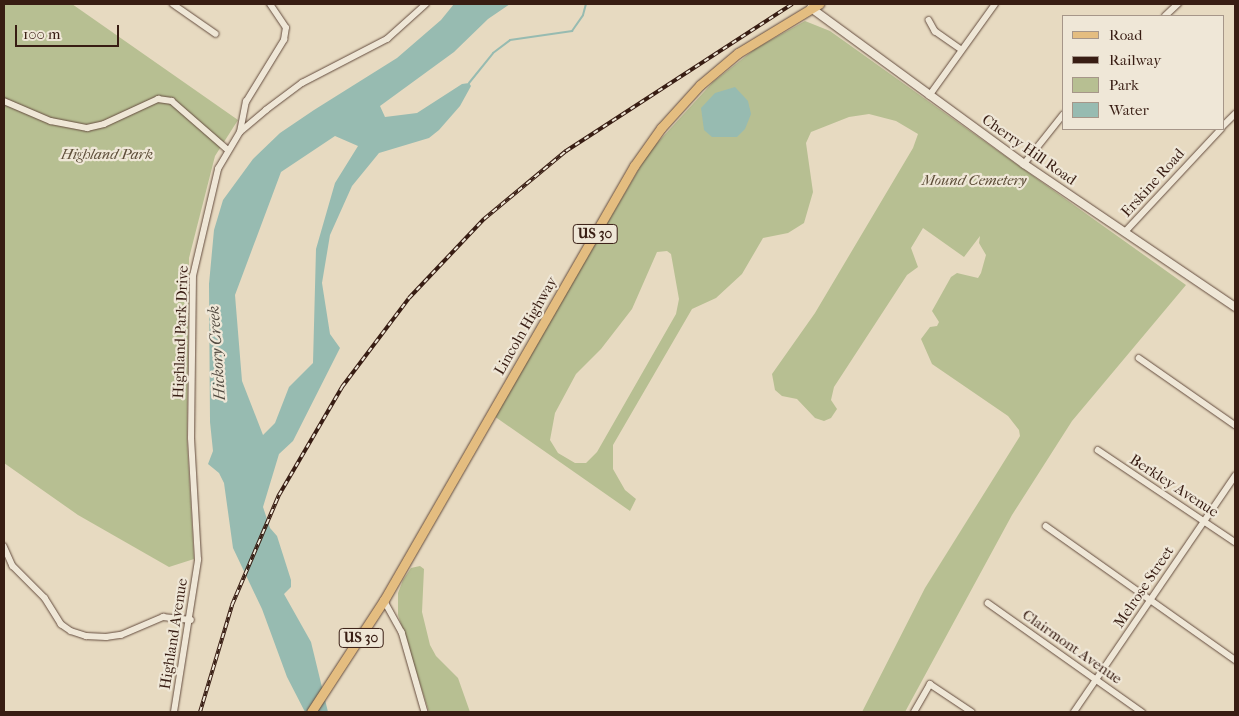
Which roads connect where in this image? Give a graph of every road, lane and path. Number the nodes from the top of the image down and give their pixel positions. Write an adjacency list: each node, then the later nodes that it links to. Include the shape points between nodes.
1 (173, 4): 9 (street)
2 (270, 4): 17 (street, via 286,28 284,40 246,102)
3 (426, 4): 17 (street, Highland Park Drive, via 388,39 302,83)
4 (995, 4): 10 (street)
5 (1178, 4): 7 (street)
6 (815, 6): 11 (street, Cherry Hill Road); 31 (main road, Lincoln Highway / US 30, via 738,53 700,85 661,128 634,166)
7 (1166, 15)
8 (929, 20): 10 (street, via 935,32)
9 (216, 34)
10 (961, 49): 11 (street)
11 (929, 96): 19 (street, Cherry Hill Road)
12 (4, 100): 18 (street, via 51,121 87,128 104,124 158,99 172,101)
13 (1235, 114): 15 (street, Erskine Road)
14 (1062, 116): 19 (street)
15 (1224, 126)
16 (1220, 130): 20 (street, Erskine Road)
17 (240, 132): 18 (street, Highland Park Drive)
18 (227, 150): 30 (street, Highland Park Drive, via 218,169 194,276 191,438)
19 (1024, 164): 20 (street, Cherry Hill Road)
20 (1125, 232): 21 (street, Cherry Hill Road)
21 (1235, 308)
22 (1140, 358): 23 (street)
23 (1235, 425)
24 (1098, 450): 26 (street, Berkley Avenue)
25 (1235, 476): 26 (street, Melrose Street)
26 (1204, 521): 28 (street, Berkley Avenue); 32 (street, Melrose Street)
27 (1046, 526): 32 (street)
28 (1235, 542)
29 (4, 546): 34 (street, via 13,566 45,598 61,624 86,636 121,635 163,617)
30 (198, 560): 34 (street, Highland Avenue)
31 (384, 600): 38 (main road, Lincoln Highway / US 30); 39 (street, via 402,632)
32 (1150, 600): 35 (street); 36 (street, Melrose Street)
33 (988, 603): 36 (street, Clairmont Avenue)
34 (191, 620): 37 (street, Highland Avenue)
35 (1235, 660)
36 (1096, 680): 42 (street, Melrose Street); 43 (street, Clairmont Avenue)
37 (174, 712)
38 (311, 712)
39 (425, 712)
40 (914, 712): 41 (street, via 930,684)
41 (972, 712)
42 (1074, 712)
43 (1142, 712)

